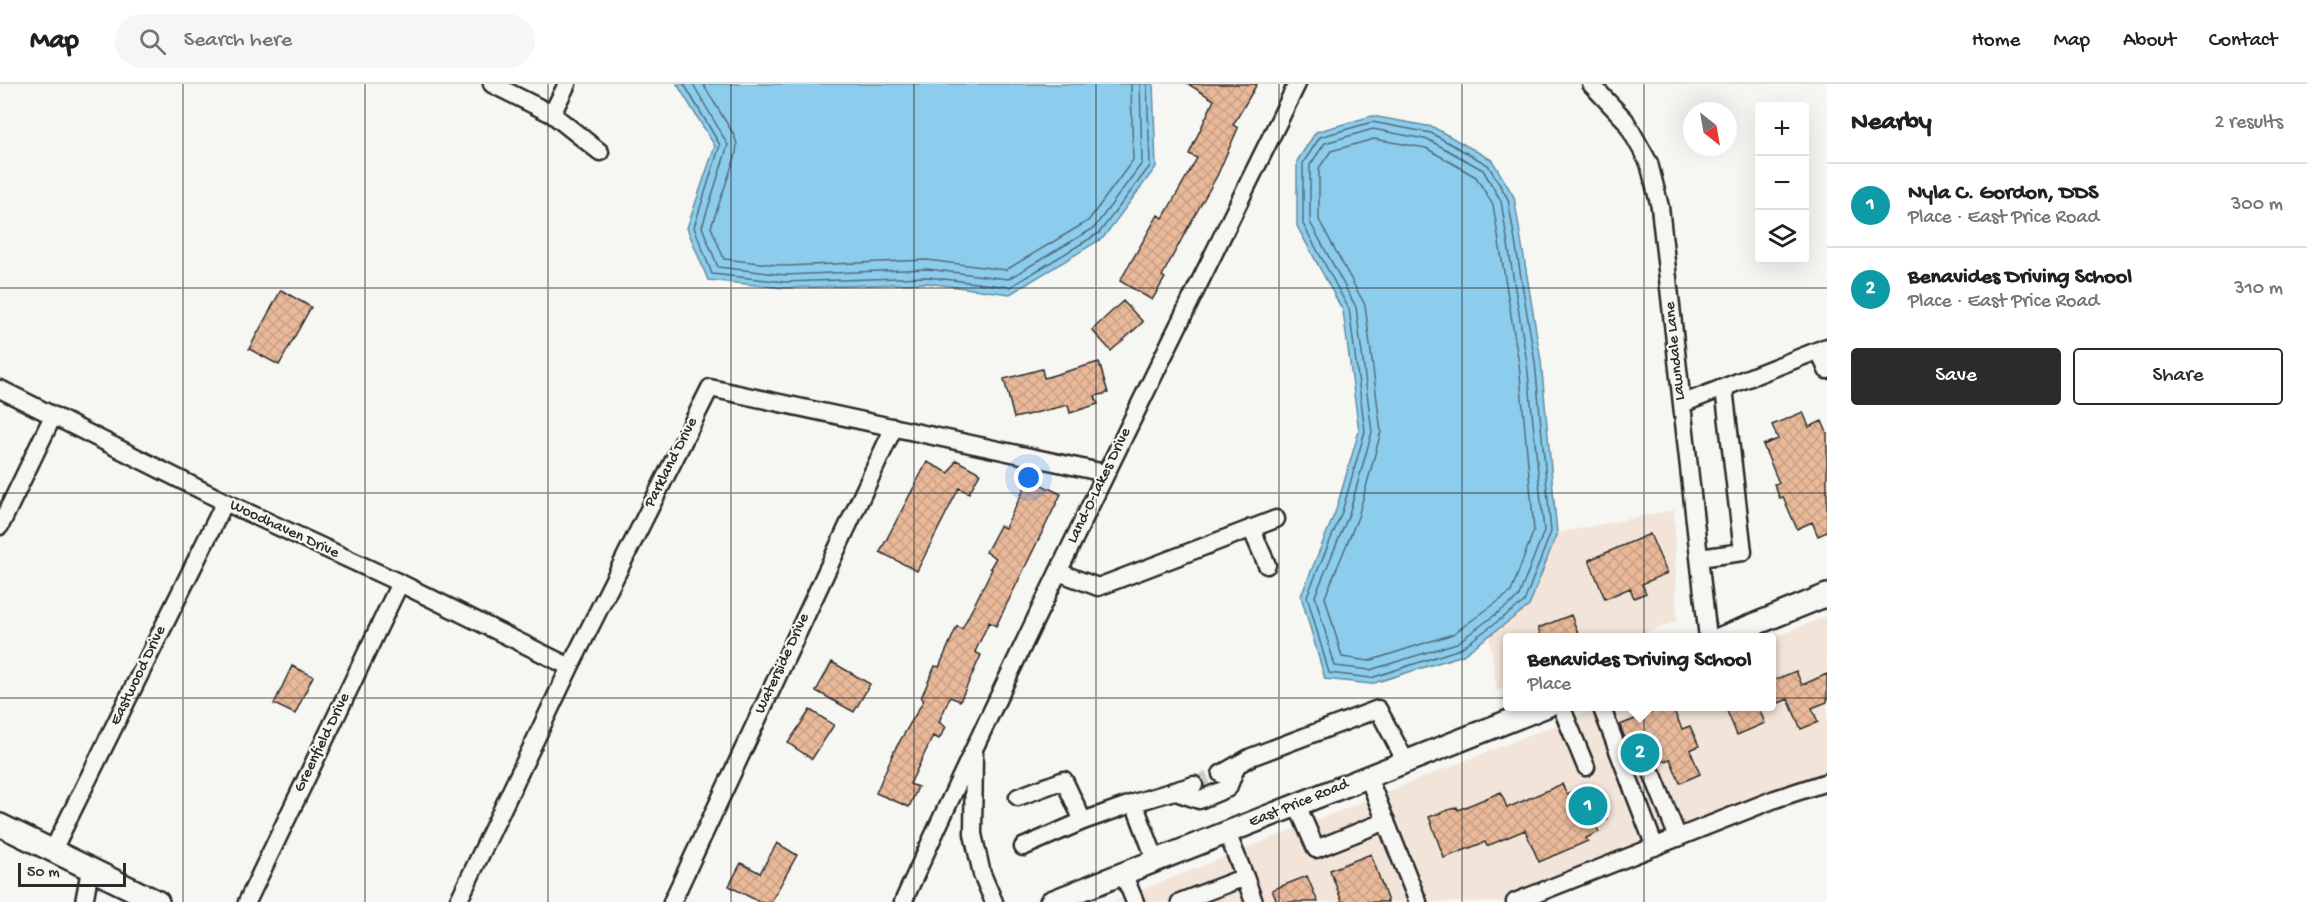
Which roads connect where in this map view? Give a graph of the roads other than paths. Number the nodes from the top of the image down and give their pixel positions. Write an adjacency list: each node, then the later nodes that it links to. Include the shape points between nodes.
1 (492, 84): 5 (street)
2 (567, 84): 5 (street)
3 (1297, 84): 14 (street, Land-O-Lakes Drive)
4 (1591, 84): 11 (street, Lawndale Lane, via 1625,120 1649,163 1660,207)
5 (552, 114): 6 (street)
6 (600, 152)
7 (1823, 349): 8 (street); 9 (street)
8 (1827, 370)
9 (1724, 388): 11 (street); 19 (street, via 1743,552)
10 (0, 389): 12 (street, Woodhaven Drive)
11 (1682, 405): 19 (street, Lawndale Lane)
12 (53, 416): 15 (street, Woodhaven Drive); 17 (street)
13 (894, 427): 14 (street, Parkland Drive); 26 (street, Parkland Drive, via 710,388); 59 (street, Waterside Drive)
14 (1105, 473): 21 (street, Land-O-Lakes Drive)
15 (225, 502): 22 (street, Woodhaven Drive); 50 (street, Eastwood Drive)
16 (1276, 519): 18 (street)
17 (0, 526)
18 (1251, 528): 20 (street); 21 (street, via 1098,586)
19 (1699, 558): 24 (street, Lawndale Lane)
20 (1267, 566)
21 (1058, 572): 30 (street, Land-O-Lakes Drive)
22 (400, 583): 26 (street, Woodhaven Drive); 57 (street, Greenfield Drive)
23 (1827, 595): 25 (main road)
24 (1707, 633)
25 (1733, 633)
26 (570, 667): 58 (street, Parkland Drive)
27 (1534, 711): 31 (main road, East Price Road)
28 (1564, 711): 33 (street)
29 (1603, 711): 49 (street)
30 (975, 746): 60 (street); 61 (street, Land-O-Lakes Drive, via 973,834 982,874)
31 (1406, 762): 32 (street, via 1378,709); 36 (main road, East Price Road)
32 (1237, 765): 34 (street); 39 (street, via 1228,788 1199,800)
33 (1586, 767)
34 (1221, 774)
35 (1653, 775): 47 (street)
36 (1368, 777): 42 (main road, East Price Road); 44 (street)
37 (1827, 783): 47 (street)
38 (1194, 785): 39 (street)
39 (1173, 791): 41 (street)
40 (1018, 797): 43 (street, via 1064,780)
41 (1134, 803): 43 (street); 51 (street)
42 (1296, 805): 44 (street, via 1316,849); 46 (main road, East Price Road)
43 (1083, 821): 48 (street)
44 (1386, 821): 66 (street)
45 (0, 825): 50 (main road)
46 (1227, 833): 51 (main road, East Price Road); 54 (street)
47 (1678, 838): 49 (street)
48 (1023, 847)
49 (1656, 847): 67 (street)
50 (53, 850): 52 (main road)
51 (1156, 861): 53 (main road, East Price Road)
52 (90, 870): 55 (street); 56 (main road)
53 (1123, 873): 62 (main road, East Price Road); 63 (street)
54 (1245, 877): 64 (street); 65 (street)
55 (84, 902)
56 (158, 902)
57 (247, 902)
58 (458, 902)
59 (672, 902)
60 (903, 902)
61 (994, 902)
62 (1051, 902)
63 (1135, 902)
64 (1180, 902)
65 (1254, 902)
66 (1418, 902)
67 (1515, 902)

